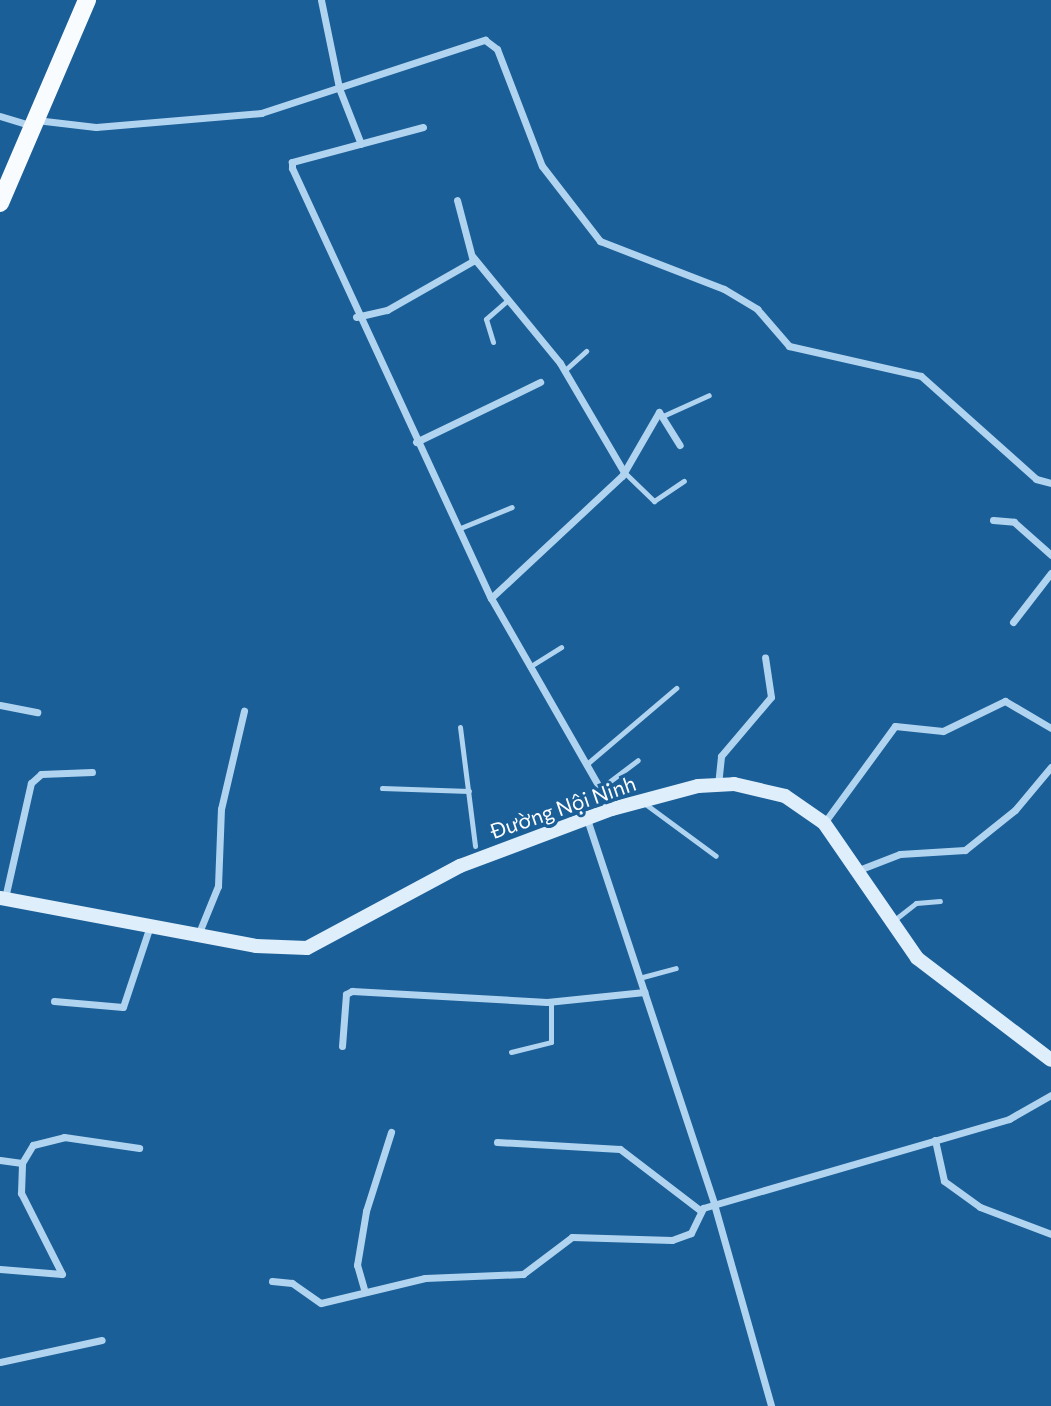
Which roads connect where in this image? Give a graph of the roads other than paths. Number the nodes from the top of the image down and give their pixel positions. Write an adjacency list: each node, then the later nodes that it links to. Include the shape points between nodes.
1 (88, 0): 5 (main road)
2 (321, 0): 3 (street)
3 (339, 88): 5 (street, via 261,113 204,122 155,117 96,127); 7 (street); 23 (street, via 470,41 493,43 542,166 600,241 723,289 757,309 789,346 921,376 1036,479)
4 (0, 116): 5 (street)
5 (34, 123): 9 (main road)
6 (423, 127): 7 (street)
7 (360, 144): 12 (street, via 291,165)
8 (457, 200): 10 (street)
9 (0, 202)
10 (473, 257): 11 (street); 12 (street, via 449,279 387,310)
11 (507, 301): 13 (lane, via 486,319); 15 (street)
12 (356, 317): 19 (street)
13 (493, 342)
14 (586, 351): 15 (lane)
15 (564, 371): 21 (street)
16 (540, 382): 19 (street)
17 (709, 395): 18 (lane)
18 (665, 415): 20 (street); 21 (street, via 651,421)
19 (416, 442): 26 (street)
20 (680, 445)
21 (624, 472): 22 (lane, via 654,500); 29 (street)
22 (684, 481)
23 (1051, 483)
24 (512, 507): 26 (lane)
25 (993, 520): 27 (street, via 1014,522)
26 (458, 529): 29 (street)
27 (1051, 555)
28 (1051, 573): 30 (street)
29 (491, 598): 33 (street)
30 (1013, 622)
31 (561, 647): 33 (lane)
32 (765, 657): 44 (street, via 771,697 721,756)
33 (534, 664): 41 (street)
34 (676, 688): 41 (lane)
35 (0, 705): 36 (street)
36 (37, 712)
37 (244, 712): 59 (street, via 221,809 218,886)
38 (460, 727): 47 (lane)
39 (1051, 727): 51 (street, via 1005,701 943,731 895,726)
40 (638, 760): 46 (lane)
41 (588, 763): 46 (street)
42 (1051, 767): 54 (street, via 1015,810 965,850 900,854)
43 (92, 772): 55 (street, via 41,774 31,783)
44 (718, 785): 48 (street, Đường Nội Ninh); 51 (street, Đường Nội Ninh, via 785,796)
45 (382, 788): 47 (lane)
46 (601, 788): 49 (street)
47 (469, 791): 52 (lane)
48 (642, 801): 49 (street, Đường Nội Ninh); 53 (lane)
49 (612, 809): 50 (street, Đường Nội Ninh)
50 (587, 818): 52 (street, Đường Nội Ninh); 61 (street)
51 (824, 822): 54 (street, Đường Nội Ninh)
52 (477, 852): 59 (street, Đường Nội Ninh, via 307,948)
53 (716, 856)
54 (856, 872): 57 (street, Đường Nội Ninh)
55 (2, 898): 58 (street, Đường Nội Ninh)
56 (940, 901): 57 (lane, via 916,903)
57 (891, 923): 67 (street, Đường Nội Ninh, via 917,958)
58 (150, 926): 59 (street, Đường Nội Ninh); 63 (street, via 123,1007)
59 (197, 936)
60 (676, 968): 61 (lane)
61 (639, 978): 62 (street)
62 (644, 992): 64 (street); 75 (street)
63 (54, 1001)
64 (551, 1002): 65 (street, via 352,991 346,995); 66 (lane, via 551,1042)
65 (342, 1046)
66 (511, 1052)
67 (1051, 1060)
68 (1051, 1095): 70 (street, via 1009,1119)
69 (391, 1132): 80 (street, via 366,1211 357,1265)
70 (935, 1140): 75 (street); 77 (street, via 944,1181 980,1207)
71 (498, 1142): 76 (street, via 620,1149)
72 (139, 1148): 74 (street, via 50,1138 33,1145)
73 (0, 1160): 74 (street)
74 (22, 1163): 78 (street, via 22,1198 62,1274)
75 (714, 1204): 76 (street); 83 (street)
76 (701, 1211): 80 (street, via 691,1233 672,1240 572,1237 523,1274 425,1278)
77 (1051, 1234)
78 (0, 1269)
79 (272, 1281): 80 (street, via 292,1283 321,1303)
80 (364, 1289)
81 (102, 1340): 82 (street)
82 (0, 1362)
83 (771, 1406)

